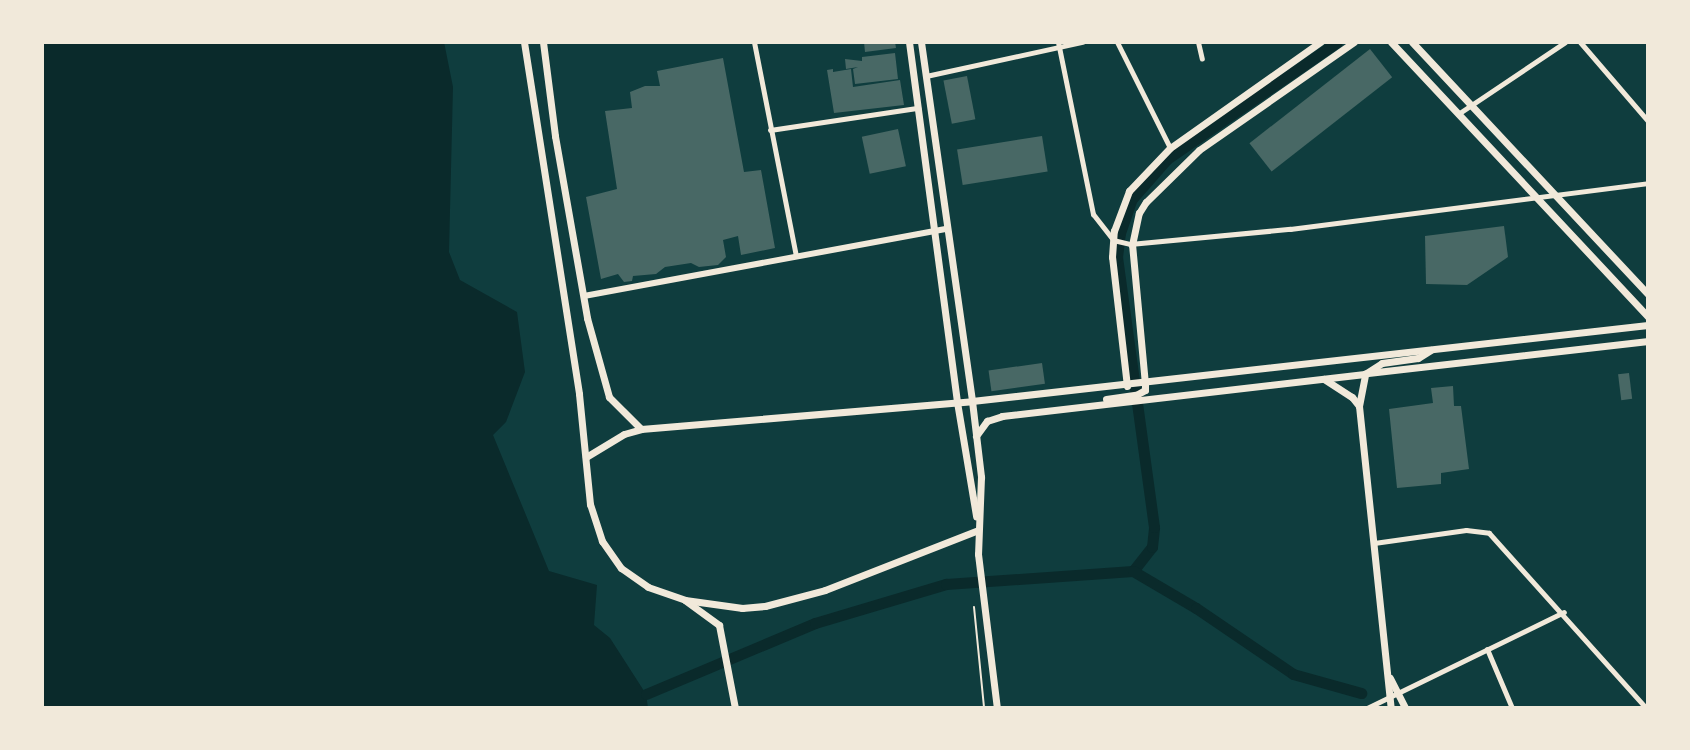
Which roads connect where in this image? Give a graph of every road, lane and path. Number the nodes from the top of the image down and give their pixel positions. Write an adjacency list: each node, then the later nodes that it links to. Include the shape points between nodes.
1 (524, 42): 48 (main road)
2 (543, 42): 33 (main road)
3 (754, 42): 22 (street)
4 (909, 42): 19 (main road)
5 (921, 42): 17 (main road)
6 (1082, 42): 15 (street)
7 (1117, 42): 23 (street)
8 (1198, 42): 16 (street)
9 (1320, 42): 23 (main road)
10 (1354, 42): 30 (main road, via 1177,168 1139,213)
11 (1391, 42): 20 (main road)
12 (1412, 42): 18 (main road)
13 (1565, 42): 18 (street)
14 (1580, 42): 21 (street)
15 (1059, 45): 17 (street); 29 (street, via 1088,198 1099,224)
16 (1202, 59)
17 (925, 76): 27 (main road)
18 (1471, 104): 20 (street); 25 (main road)
19 (918, 108): 22 (street); 28 (main road)
20 (1458, 114): 26 (main road)
21 (1648, 121)
22 (770, 130): 31 (street)
23 (1170, 148): 29 (main road, via 1129,191)
24 (1648, 183): 25 (street)
25 (1554, 194): 26 (street); 32 (main road)
26 (1536, 196): 30 (street); 34 (main road)
27 (947, 229): 28 (street); 43 (main road)
28 (934, 231): 31 (street); 44 (main road)
29 (1114, 240): 30 (street); 41 (main road, via 1113,277)
30 (1131, 245): 40 (main road)
31 (796, 256): 33 (street)
32 (1648, 294)
33 (584, 296): 46 (main road, via 609,397)
34 (1648, 317)
35 (1648, 325): 37 (main road)
36 (1648, 341): 38 (main road)
37 (1431, 350): 38 (main road, via 1418,358 1382,363); 40 (main road)
38 (1365, 374): 39 (main road); 45 (main road)
39 (1324, 379): 42 (main road); 45 (main road)
40 (1145, 384): 41 (main road); 42 (main road, via 1145,390)
41 (1128, 386): 43 (main road)
42 (1133, 397): 47 (main road, via 996,417)
43 (972, 401): 44 (main road); 47 (main road)
44 (957, 402): 46 (main road); 49 (main road)
45 (1359, 406): 50 (main road)
46 (641, 429): 48 (main road)
47 (975, 438): 49 (main road, via 981,477)
48 (586, 457): 51 (main road, via 590,504 602,541 621,568 648,587)
49 (978, 530): 51 (main road, via 798,599 742,608); 60 (main road)
50 (1374, 543): 53 (street, via 1481,530 1496,538); 55 (main road)
51 (685, 600): 58 (main road, via 721,629)
52 (974, 607): 59 (path)
53 (1564, 612): 54 (street); 65 (street)
54 (1487, 649): 56 (street); 64 (street)
55 (1389, 675): 56 (main road); 57 (main road)
56 (1398, 692): 57 (street); 63 (main road)
57 (1390, 697): 61 (street); 62 (main road)
58 (735, 708)
59 (984, 708)
60 (997, 708)
61 (1367, 708)
62 (1391, 708)
63 (1405, 708)
64 (1512, 708)
65 (1646, 708)

